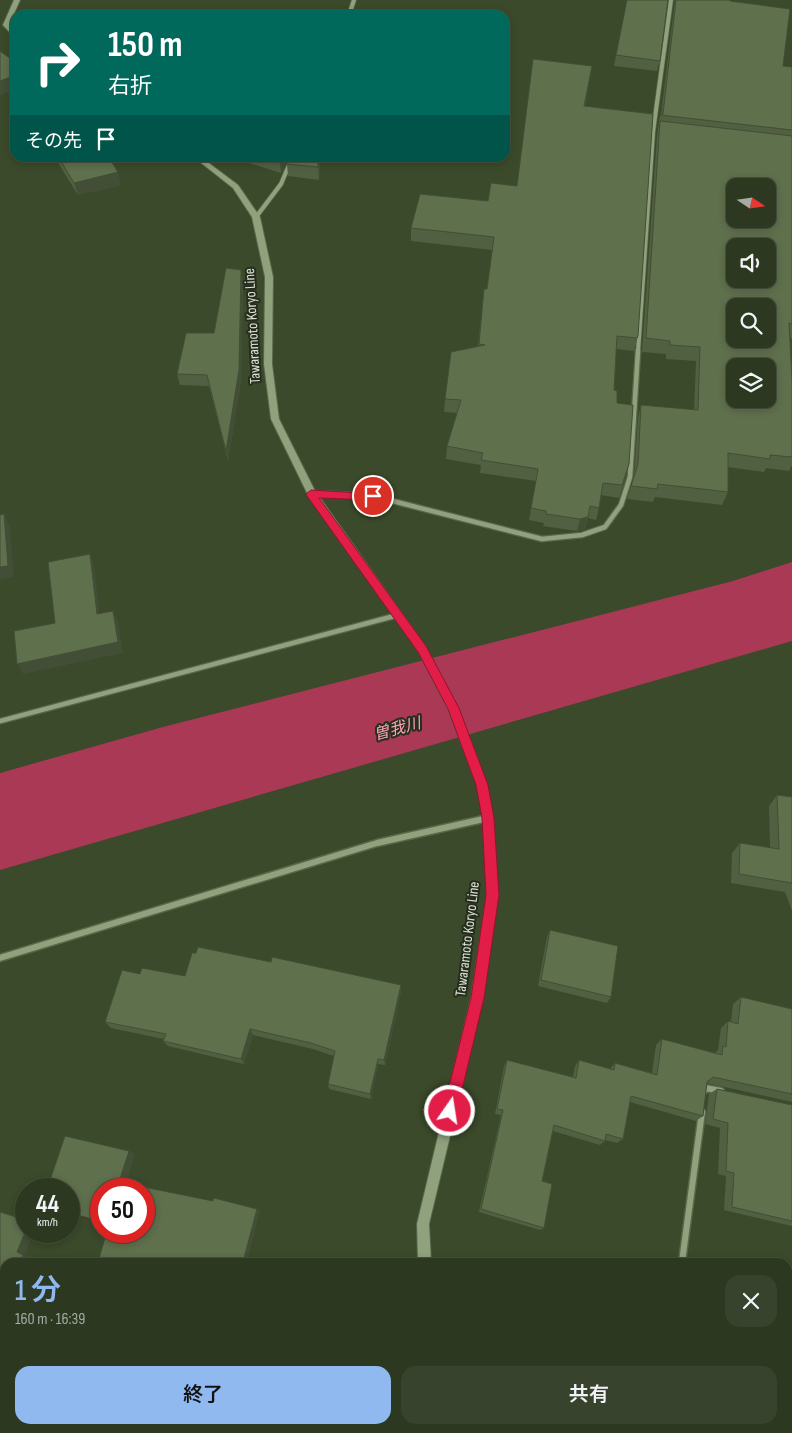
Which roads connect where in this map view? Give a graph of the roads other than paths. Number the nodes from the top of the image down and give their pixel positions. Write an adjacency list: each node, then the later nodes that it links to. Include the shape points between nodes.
1 (671, 0): 7 (street, via 653,132 630,477 621,505 605,527 582,535 542,539 373,496)
2 (10, 16): 3 (main road, via 6,25)
3 (10, 30)
4 (203, 162): 6 (main road, Tawaramoto Koryo Line, via 236,187)
5 (290, 162): 6 (street, via 281,184)
6 (256, 217): 7 (main road, Tawaramoto Koryo Line, via 269,277 268,364 275,419)
7 (311, 494): 8 (main road, Tawaramoto Koryo Line)
8 (399, 615): 9 (street); 10 (main road, Tawaramoto Koryo Line, via 422,649 453,708 482,785)
9 (0, 720)
10 (488, 818): 11 (street, via 377,843); 15 (main road, Tawaramoto Koryo Line, via 492,895 488,923 477,998 423,1224)
11 (0, 958)
12 (724, 1092): 13 (street, via 705,1088)
13 (704, 1098)
14 (702, 1108): 16 (street)
15 (425, 1258)
16 (683, 1258)

